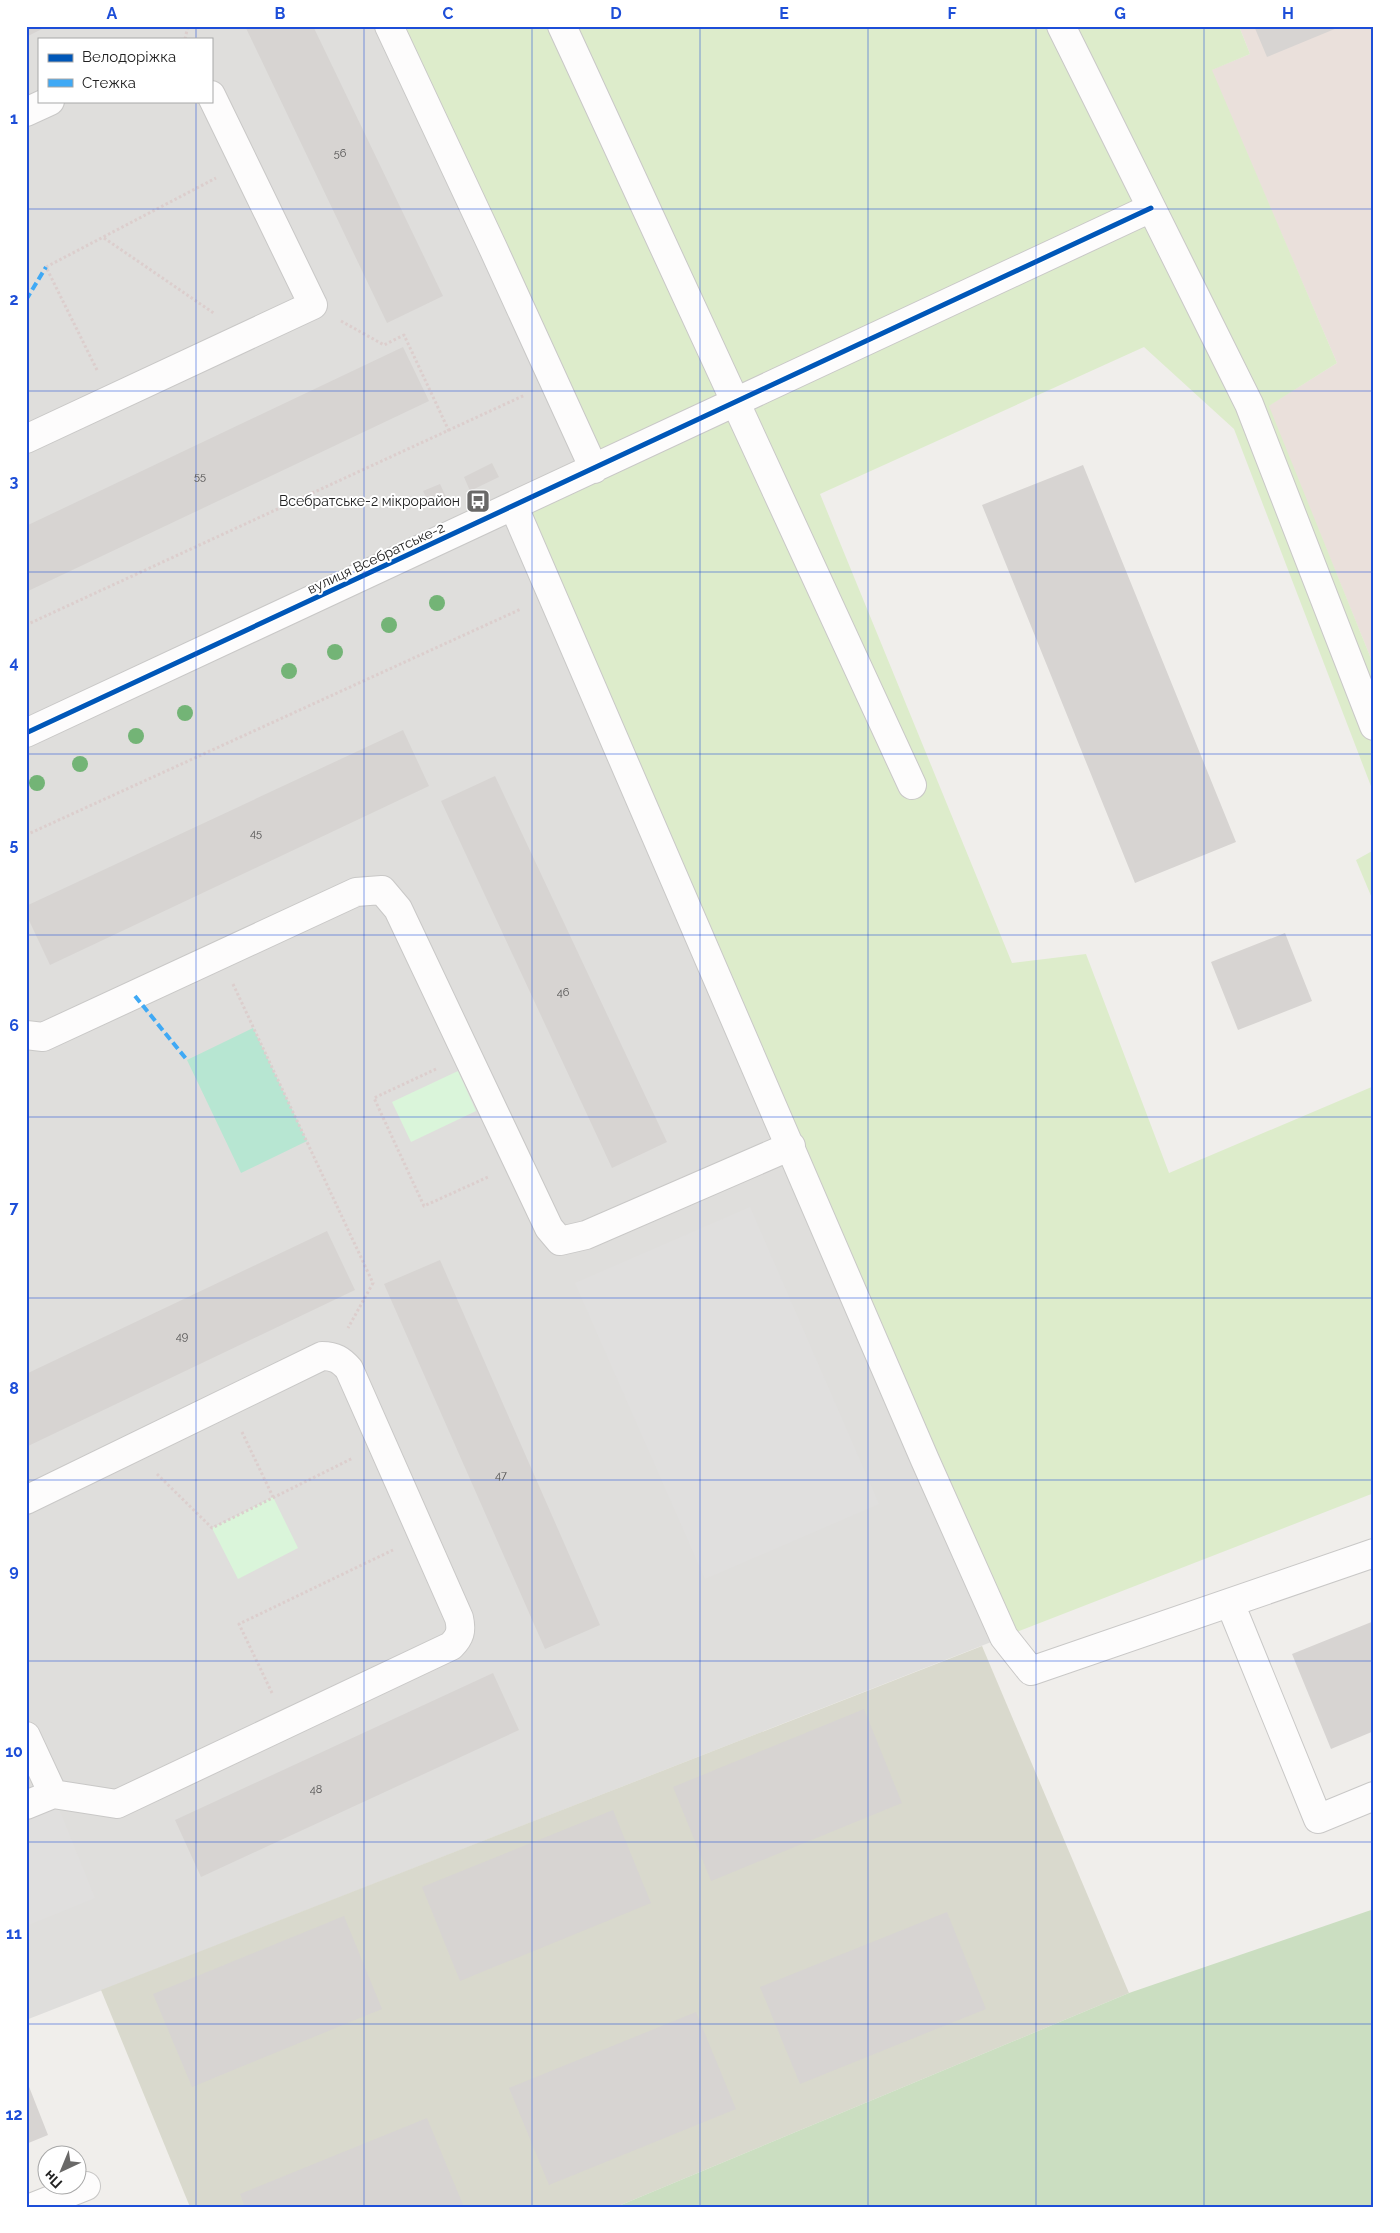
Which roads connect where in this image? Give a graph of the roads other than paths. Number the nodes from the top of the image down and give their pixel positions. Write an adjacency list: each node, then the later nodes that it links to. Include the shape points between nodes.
1 (389, 26): 10 (street)
2 (562, 26): 8 (street)
3 (1061, 26): 7 (street)
4 (212, 97): 9 (street, via 313,305)
5 (48, 102): 6 (street)
6 (26, 112)
7 (1152, 208): 8 (street, вулиця Всебратське-2); 12 (street, via 1249,404)
8 (736, 403): 10 (street, вулиця Всебратське-2); 14 (street)
9 (26, 439)
10 (594, 469): 11 (street, вулиця Всебратське-2)
11 (514, 507): 13 (street, вулиця Всебратське-2); 16 (street)
12 (1374, 726)
13 (26, 733)
14 (912, 785)
15 (26, 1035): 16 (street, via 44,1037 356,892 382,890 398,909 549,1228 560,1241 586,1234)
16 (791, 1146): 19 (street, via 1004,1637 1031,1671)
17 (26, 1500): 21 (street, via 322,1356 332,1356 350,1369 461,1628 459,1638 451,1646 117,1804)
18 (1374, 1553): 19 (street)
19 (1230, 1603): 22 (street, via 1318,1819)
20 (26, 1736): 21 (street)
21 (53, 1794): 23 (street)
22 (1374, 1796)
23 (26, 1805)
24 (61, 2196): 25 (street)
25 (33, 2207)

